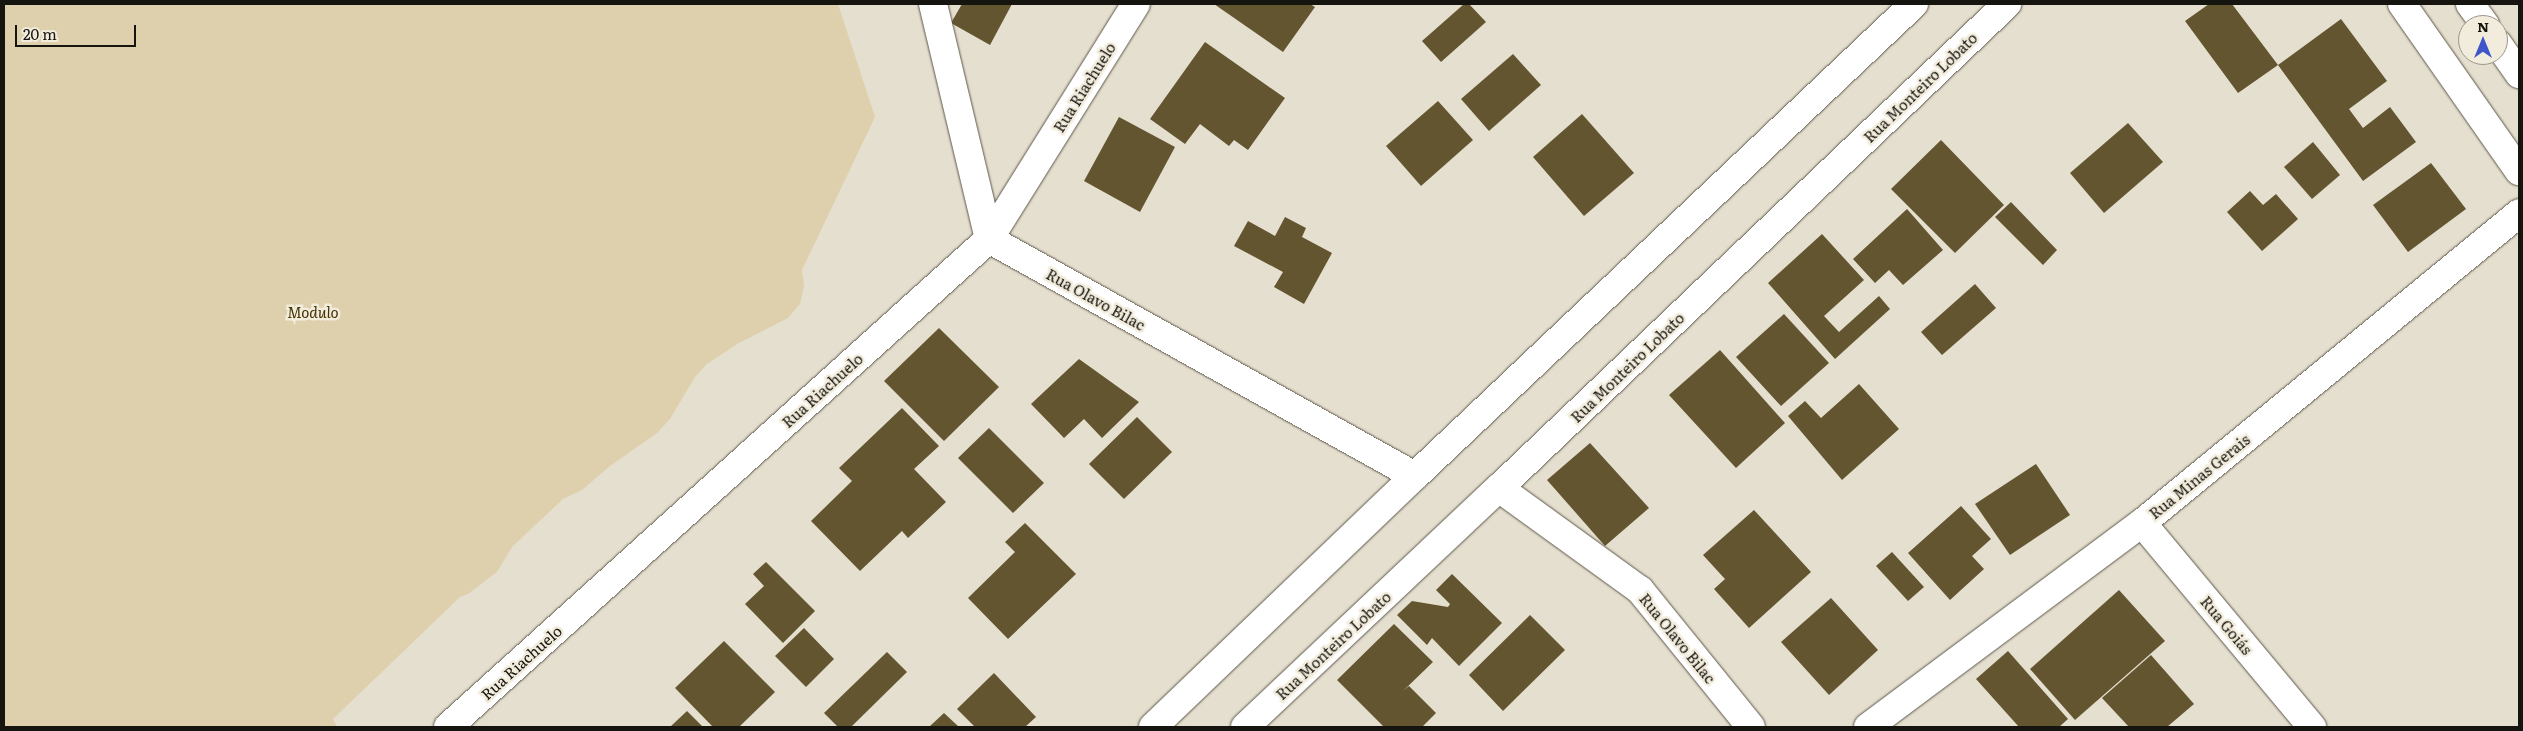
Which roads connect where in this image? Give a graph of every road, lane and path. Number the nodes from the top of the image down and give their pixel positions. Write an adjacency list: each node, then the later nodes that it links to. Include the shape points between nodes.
1 (933, 4): 12 (street)
2 (1136, 4): 12 (street, Rua Riachuelo)
3 (1914, 4): 13 (street)
4 (2007, 4): 14 (street, Rua Monteiro Lobato)
5 (2402, 4): 10 (street)
6 (2470, 4): 7 (street)
7 (2478, 15)
8 (2508, 58): 9 (street)
9 (2519, 74)
10 (2519, 171)
11 (2519, 213): 15 (street, Rua Minas Gerais)
12 (989, 239): 13 (street, Rua Olavo Bilac); 16 (street, Rua Riachuelo)
13 (1415, 476): 17 (street)
14 (1499, 488): 18 (street, Rua Monteiro Lobato); 19 (street, Rua Olavo Bilac, via 1640,590)
15 (2142, 523): 20 (street, Rua Minas Gerais); 21 (street, Rua Goiás)
16 (448, 727)
17 (1153, 727)
18 (1245, 727)
19 (1751, 727)
20 (1868, 727)
21 (2312, 727)

